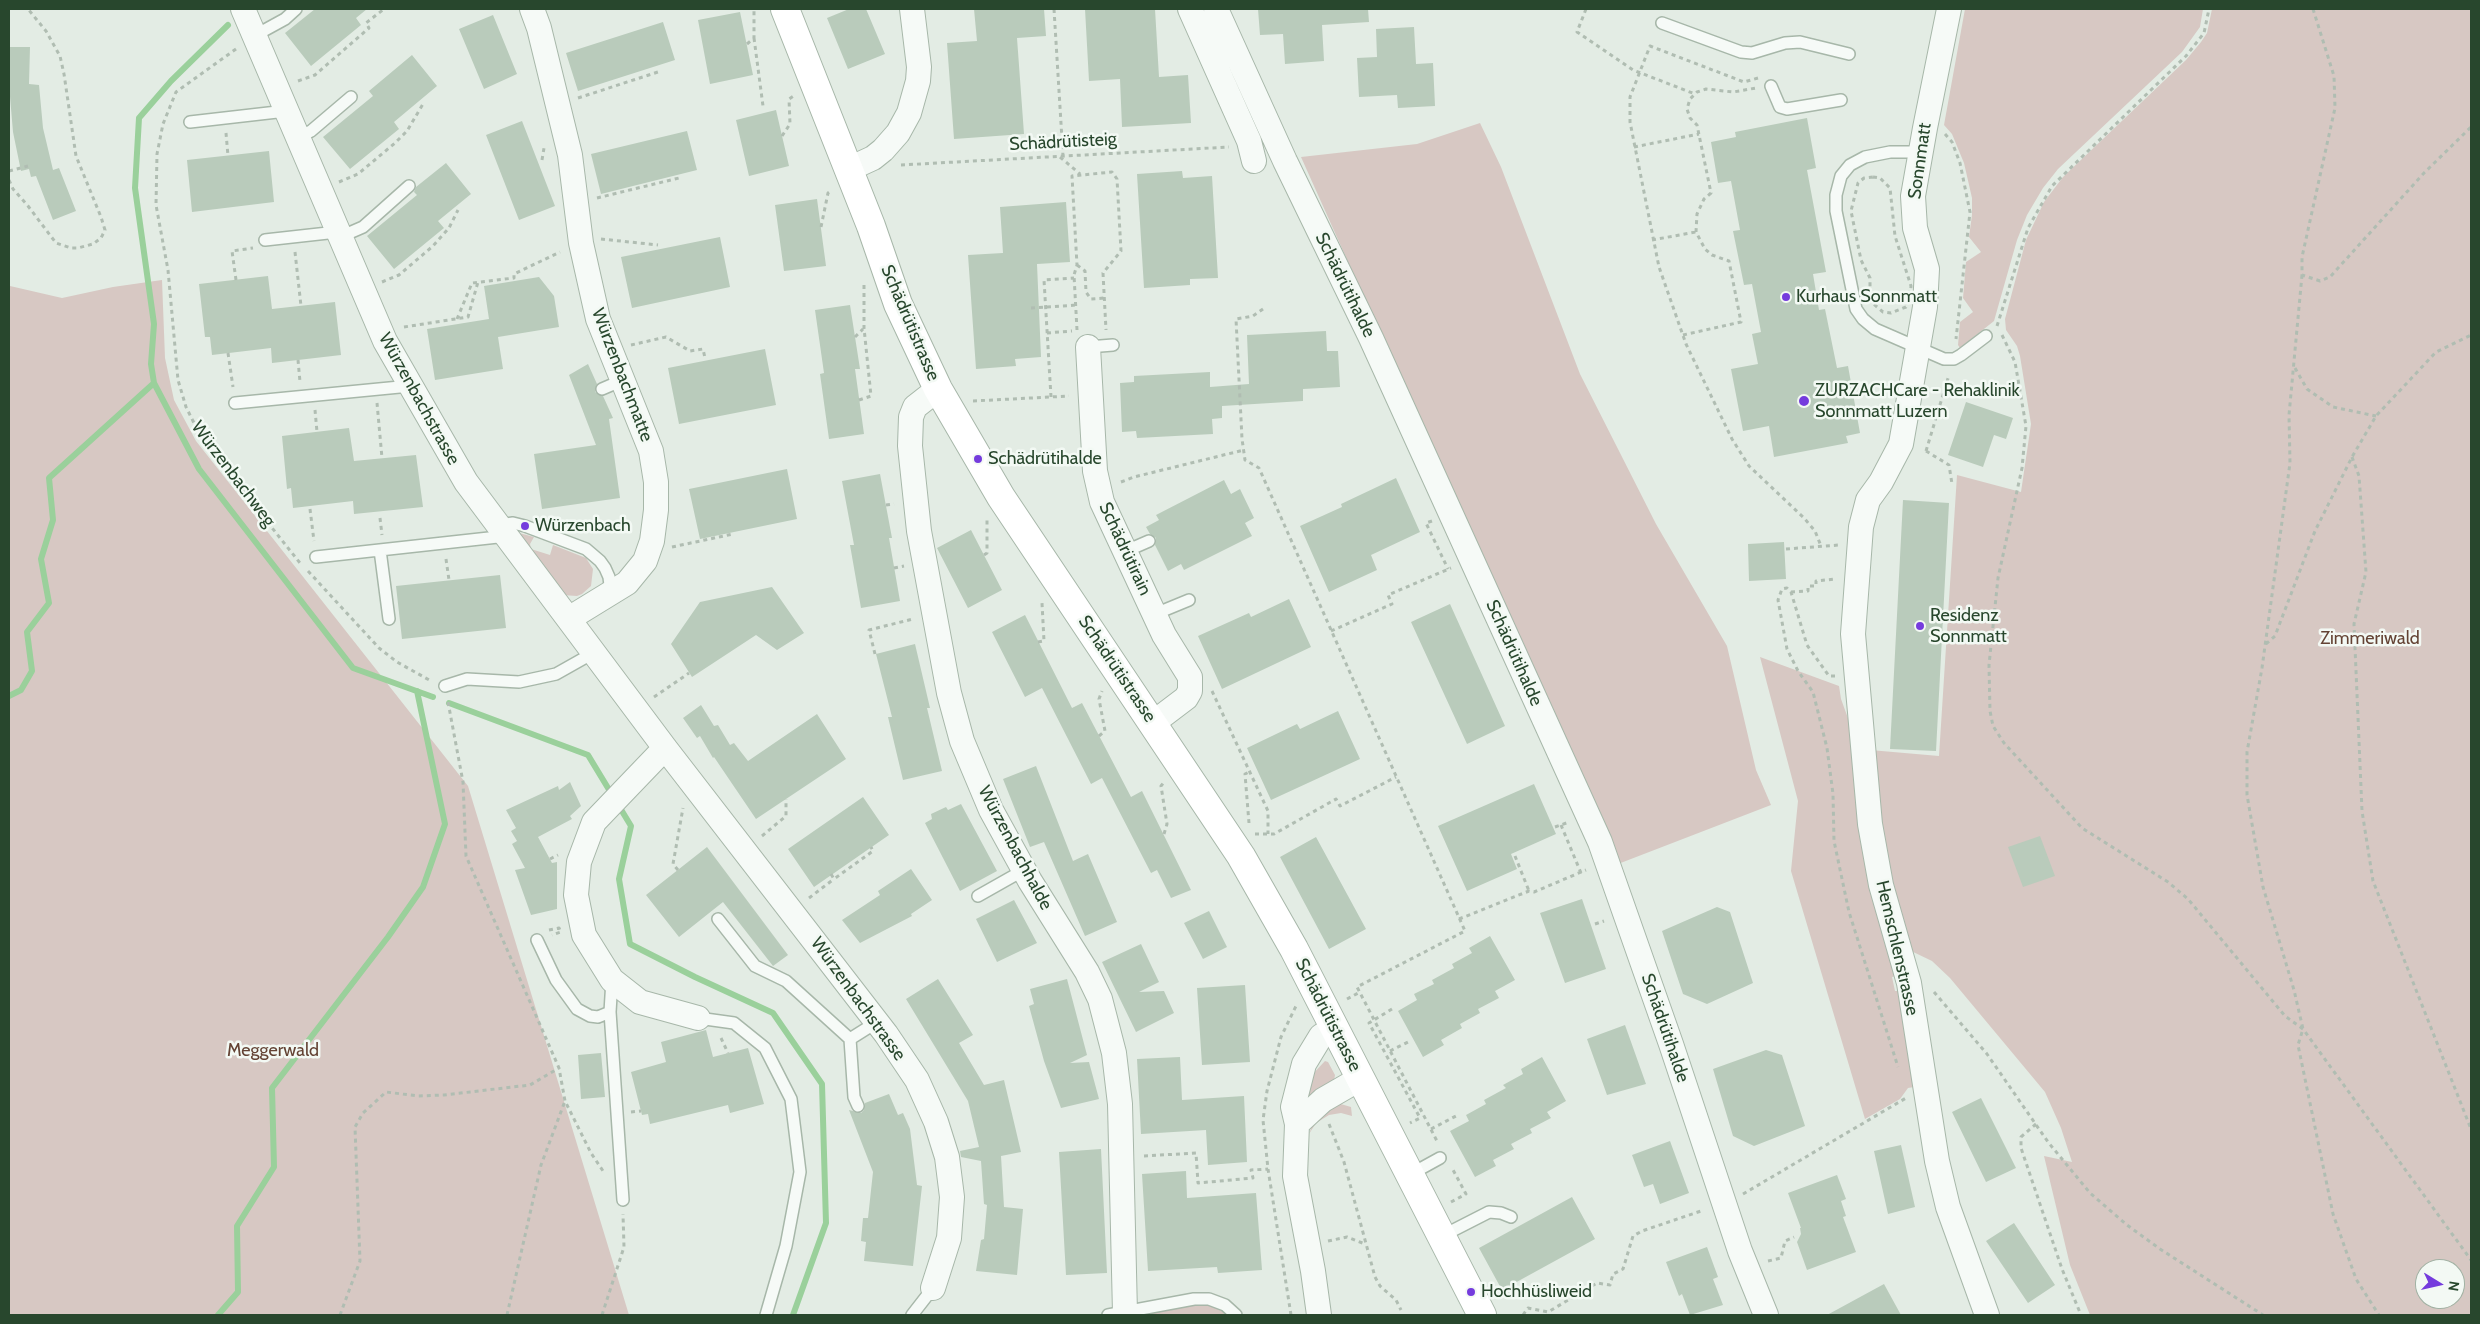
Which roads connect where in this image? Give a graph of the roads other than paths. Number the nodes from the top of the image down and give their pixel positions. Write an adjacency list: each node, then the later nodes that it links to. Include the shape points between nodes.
1 (243, 9): 10 (street, Würzenbachstrasse)
2 (296, 9): 10 (lane)
3 (532, 9): 36 (street, Würzenbachmatte, via 570,155 581,244 613,384 651,451 656,482 656,510 646,561 626,584)
4 (785, 9): 20 (main road, Schädrütistrasse)
5 (912, 9): 20 (street, via 919,67 911,107 898,133 883,150)
6 (1190, 9): 19 (street, via 1249,141)
7 (1216, 9): 70 (street, Schädrütihalde, via 1378,354 1600,842 1740,1251)
8 (1950, 9): 18 (street, Sonnmatt)
9 (1662, 22): 11 (lane, via 1741,52 1752,53 1800,42)
10 (248, 40): 14 (street, Würzenbachstrasse)
11 (1849, 54)
12 (1771, 86): 15 (lane, via 1780,107 1787,109)
13 (351, 97): 17 (lane, via 311,132)
14 (281, 100): 16 (lane); 17 (street, Würzenbachstrasse)
15 (1841, 100)
16 (190, 122)
17 (297, 138): 22 (street, Würzenbachstrasse)
18 (1920, 152): 26 (street, Sonnmatt, via 1914,209 1915,228 1926,269 1927,294); 26 (lane, via 1865,156 1850,165 1841,176 1836,195 1836,211 1856,309 1863,320 1875,329)
19 (1254, 161)
20 (841, 179): 28 (main road, Schädrütistrasse, via 872,226 898,304)
21 (409, 186): 22 (lane, via 363,227)
22 (338, 234): 23 (lane); 27 (street, Würzenbachstrasse, via 382,336)
23 (265, 240)
24 (1986, 336): 26 (lane, via 1954,359 1944,359)
25 (1096, 342): 33 (street, Schädrütirain, via 1090,395 1097,483 1102,502)
26 (1918, 347): 35 (street, Sonnmatt, via 1901,444 1868,500)
27 (410, 386): 29 (lane); 30 (street, Würzenbachstrasse, via 466,482)
28 (938, 389): 43 (main road, Schädrütistrasse, via 1001,497); 45 (street, Würzenbachhalde, via 915,408 910,432 910,461 926,569 949,693 962,741 991,810)
29 (235, 403)
30 (504, 530): 32 (lane); 36 (lane, via 519,524 586,549 605,568); 39 (street, Würzenbachstrasse)
31 (1149, 541): 33 (lane)
32 (380, 550): 34 (lane); 40 (lane)
33 (1126, 551): 38 (street, Schädrütirain)
34 (316, 557)
35 (1849, 575): 71 (street, Hemschlenstrasse, via 1870,824 1881,884 1909,983 1937,1161 1948,1208)
36 (611, 594): 39 (street, Würzenbachmatte)
37 (1189, 600): 38 (lane)
38 (1155, 614): 43 (street, Schädrütirain, via 1187,670 1190,691 1182,704)
39 (570, 618): 41 (street, Würzenbachstrasse)
40 (389, 619)
41 (595, 652): 42 (lane, via 556,674 519,682 467,679); 44 (street, Würzenbachstrasse)
42 (445, 686)
43 (1153, 723): 53 (main road, Schädrütistrasse, via 1241,856)
44 (665, 748): 49 (street, via 594,822 579,862 576,895 584,935); 52 (street, Würzenbachstrasse)
45 (1024, 870): 46 (lane); 64 (street, Würzenbachhalde, via 1087,972 1100,999 1114,1053 1120,1104 1121,1157)
46 (978, 896)
47 (718, 919): 54 (lane, via 755,966 786,981)
48 (537, 940): 50 (lane, via 544,960 577,1009 598,1017)
49 (612, 980): 50 (lane); 51 (street, via 640,1002)
50 (610, 1012): 60 (lane)
51 (698, 1018): 65 (lane, via 734,1023 765,1048 791,1099 800,1172 786,1246)
52 (877, 1022): 54 (lane); 63 (street, Würzenbachstrasse, via 917,1080 947,1157 952,1197 949,1238)
53 (1334, 1028): 55 (main road, Schädrütistrasse); 57 (street, via 1321,1036 1304,1064 1294,1107)
54 (850, 1039): 56 (lane, via 854,1097)
55 (1360, 1078): 57 (street, via 1323,1100); 59 (main road, Schädrütistrasse)
56 (858, 1106)
57 (1297, 1124): 68 (street, via 1295,1176)
58 (1444, 1160): 59 (lane)
59 (1410, 1174): 62 (main road, Schädrütistrasse)
60 (623, 1200)
61 (1511, 1217): 62 (lane, via 1489,1212)
62 (1442, 1236): 69 (main road, Schädrütistrasse)
63 (933, 1288): 66 (lane)
64 (1117, 1314): 67 (lane, via 1194,1299 1225,1305)
65 (766, 1315)
66 (912, 1315)
67 (1236, 1315)
68 (1319, 1315)
69 (1482, 1315)
70 (1766, 1315)
71 (1987, 1315)

